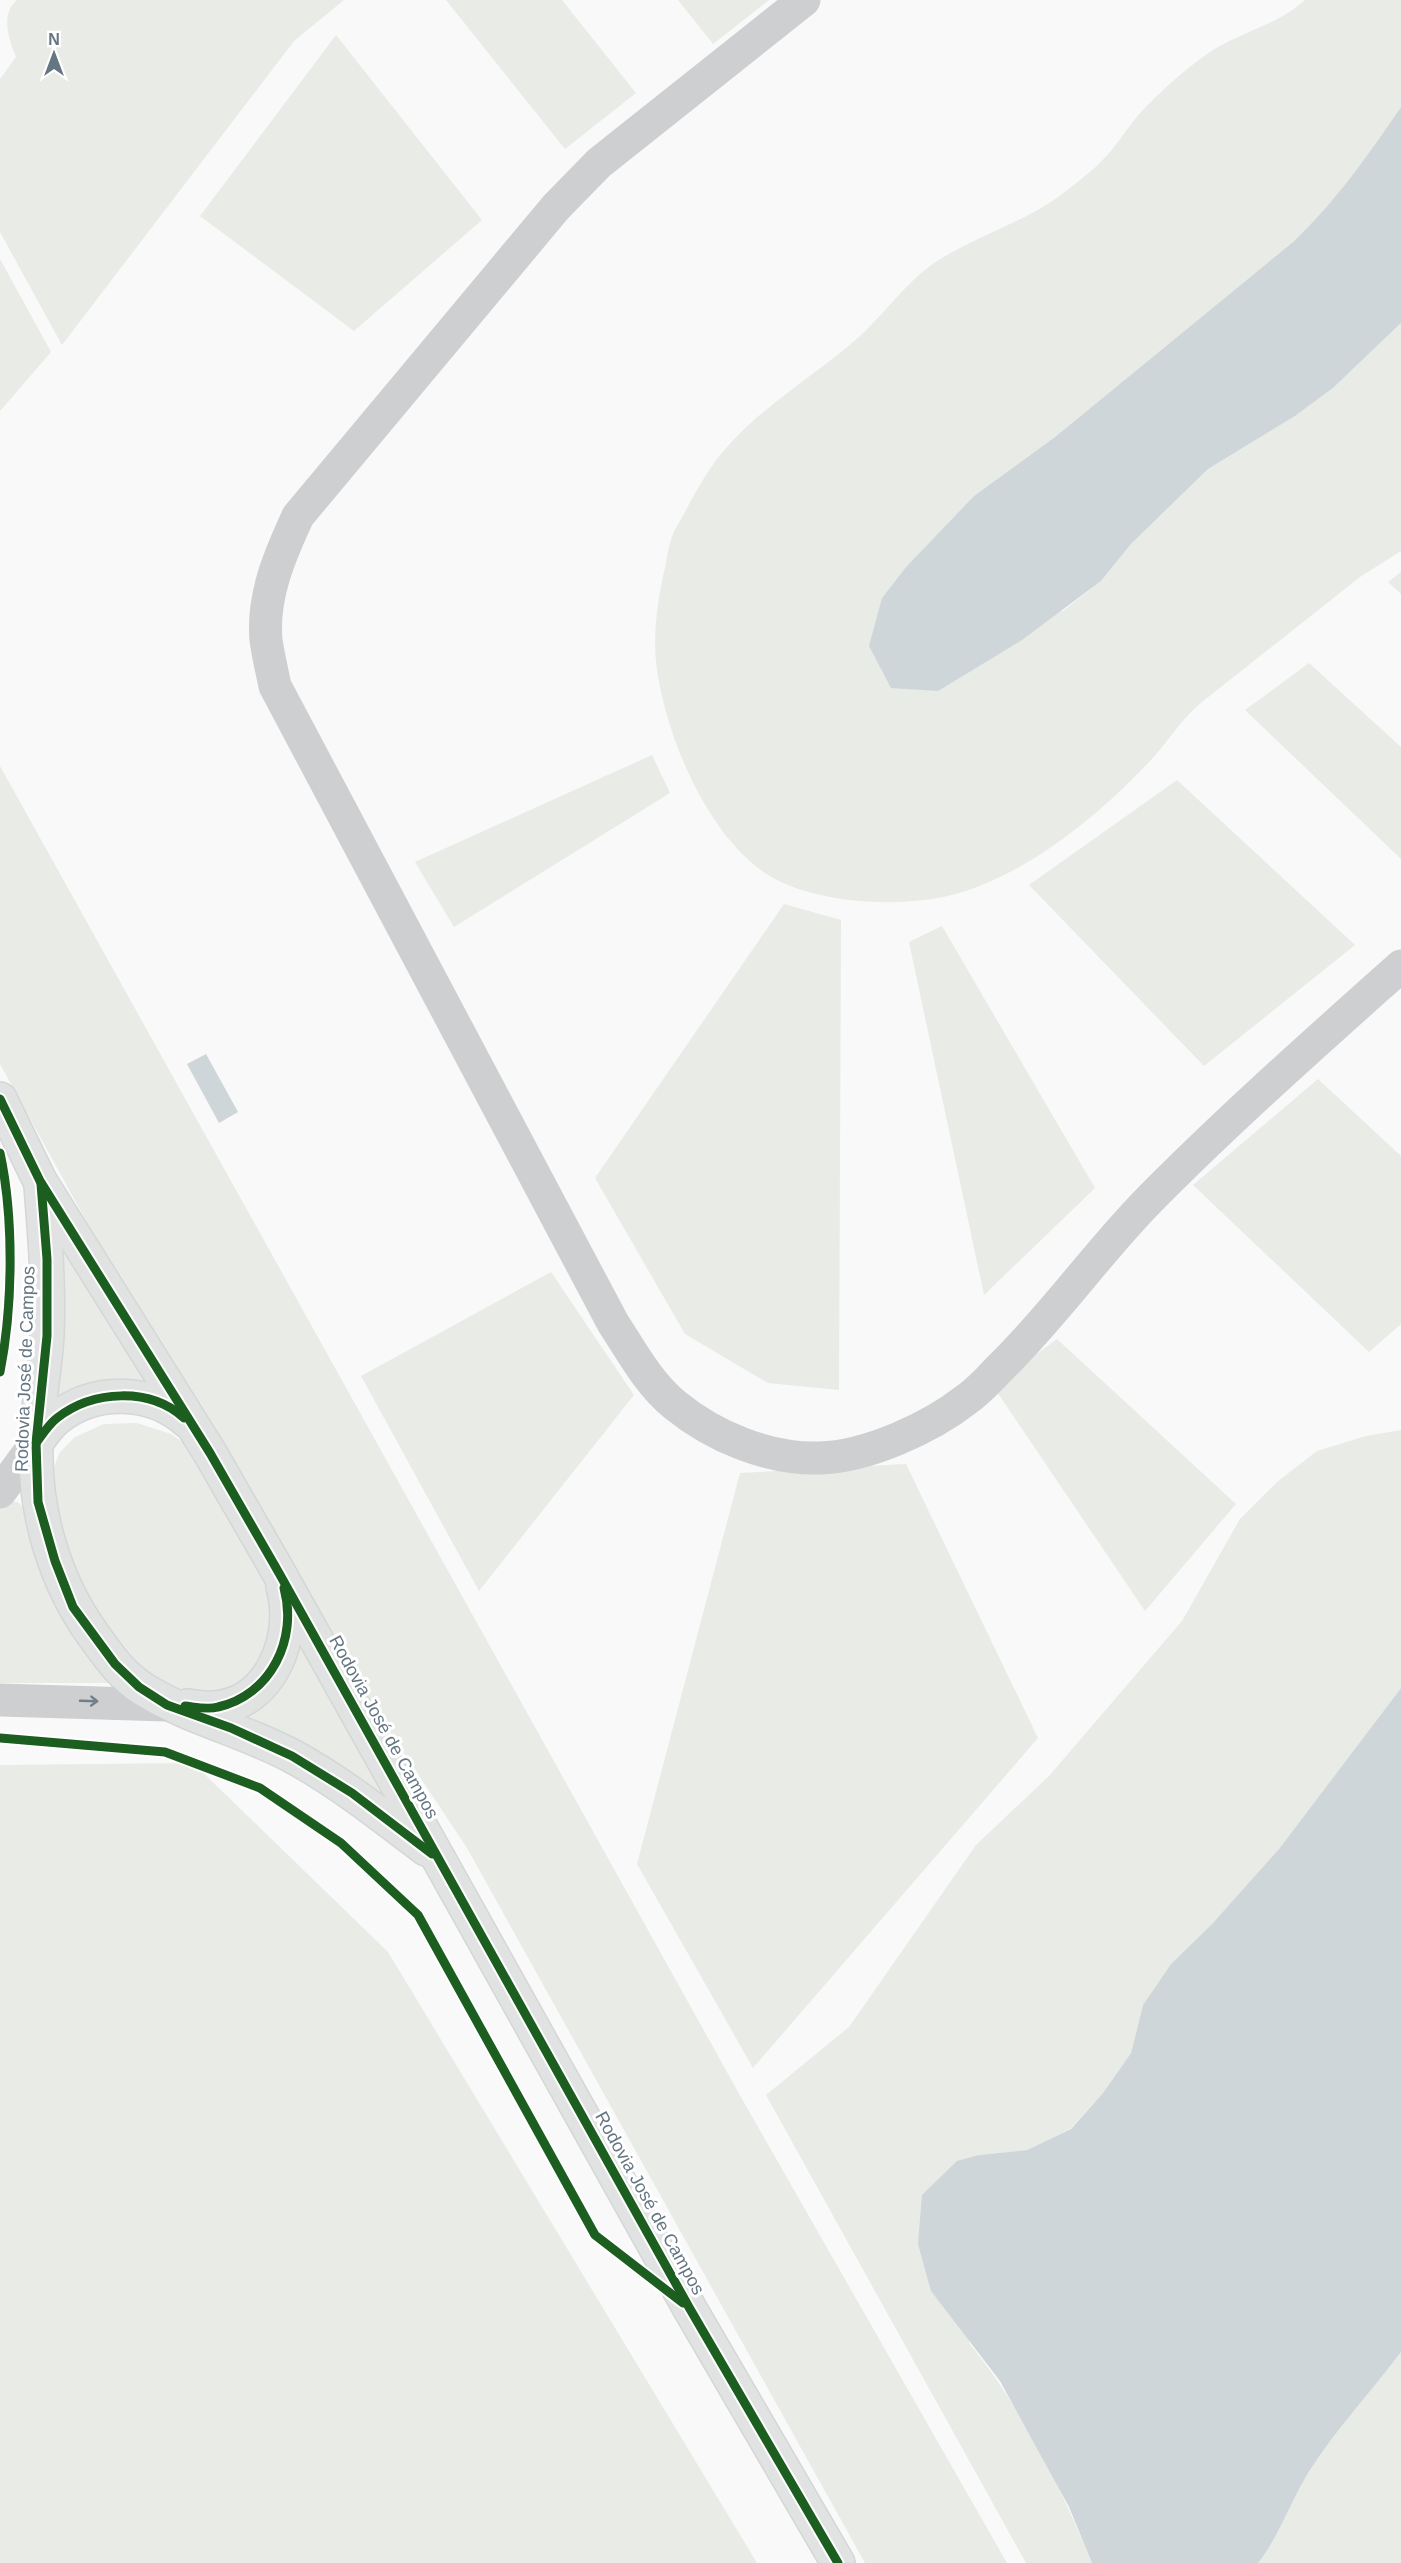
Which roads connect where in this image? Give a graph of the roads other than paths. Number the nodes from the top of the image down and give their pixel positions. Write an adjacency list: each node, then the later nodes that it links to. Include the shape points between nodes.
1 (804, 0): 2 (street, via 599,163 556,207 298,516 277,561 268,605 266,639 275,686 613,1323 646,1375 675,1405 722,1437 776,1453 820,1458 862,1450 915,1432 968,1399 1027,1341 1147,1202 1250,1101)
2 (1401, 966)
3 (0, 1099): 4 (main road, Rodovia José de Campos)
4 (40, 1181): 5 (main road, Rodovia José de Campos); 6 (main road, Rodovia José de Campos, via 46,1336)
5 (193, 1426): 6 (main road, via 173,1408 145,1398 112,1395 56,1418); 8 (main road, Rodovia José de Campos)
6 (36, 1443): 7 (street); 10 (main road, Rodovia José de Campos, via 38,1502 73,1607 115,1664 139,1687)
7 (0, 1492)
8 (279, 1573): 10 (main road, via 287,1600 287,1625 282,1653 267,1679 244,1698 216,1708); 11 (main road, Rodovia José de Campos)
9 (0, 1700): 10 (street, one-way to 10)
10 (167, 1704): 11 (main road, Rodovia José de Campos, via 292,1756 352,1793)
11 (437, 1858): 12 (main road, Rodovia José de Campos)
12 (838, 2563)

